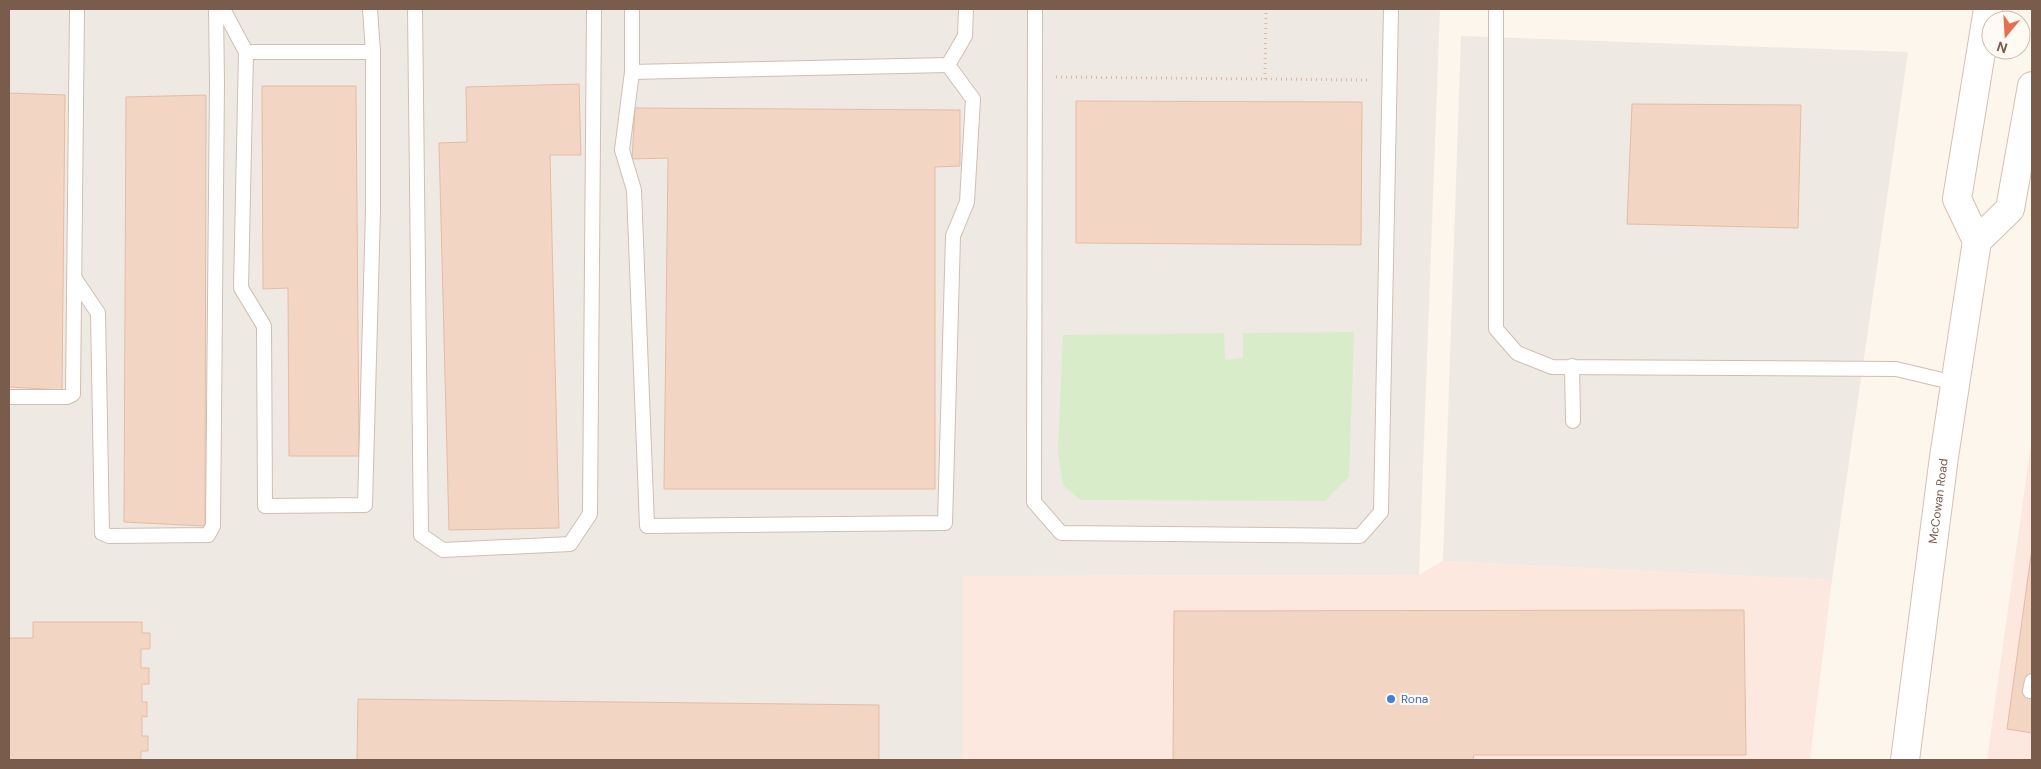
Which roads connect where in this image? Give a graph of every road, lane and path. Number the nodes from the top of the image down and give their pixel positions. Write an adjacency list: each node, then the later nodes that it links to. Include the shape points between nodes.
1 (76, 9): 23 (lane)
2 (216, 9): 23 (lane, via 213,526 208,536 102,534 98,313)
3 (223, 9): 14 (lane)
4 (370, 9): 15 (lane)
5 (415, 9): 6 (lane, via 421,535 443,550 570,544 590,514)
6 (594, 9)
7 (632, 9): 17 (lane)
8 (966, 9): 16 (lane, via 965,36)
9 (1035, 9): 18 (lane)
10 (1266, 9): 19 (path)
11 (1391, 9): 20 (lane)
12 (1496, 9): 24 (lane, via 1496,329 1517,352 1552,367)
13 (1988, 9): 22 (main road, via 1957,199)
14 (246, 52): 15 (lane); 15 (lane, via 241,288 264,326 265,506 366,505 374,210)
15 (373, 52)
16 (948, 65): 17 (lane); 17 (lane, via 973,99 967,202 953,236 945,522 647,526 634,190 622,150)
17 (632, 72)
18 (1035, 77): 19 (path); 20 (lane, via 1034,502 1061,533 1360,536 1381,512)
19 (1265, 79): 20 (path)
20 (1390, 80)
21 (2032, 86): 22 (main road, via 2010,209)
22 (1977, 241): 25 (main road, McCowan Road)
23 (75, 279): 26 (lane, via 73,394 67,397)
24 (1572, 366): 25 (lane, via 1896,369); 27 (lane)
25 (1956, 383): 28 (main road, McCowan Road)
26 (9, 397)
27 (1573, 421)
28 (1905, 760)

